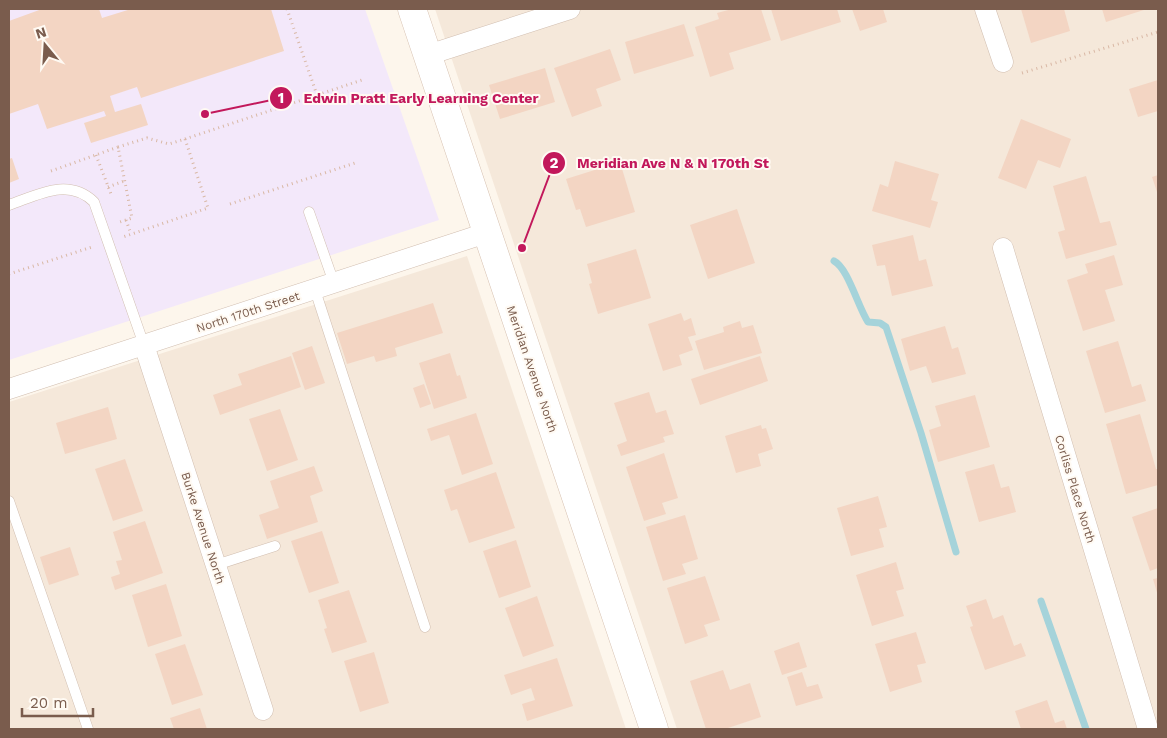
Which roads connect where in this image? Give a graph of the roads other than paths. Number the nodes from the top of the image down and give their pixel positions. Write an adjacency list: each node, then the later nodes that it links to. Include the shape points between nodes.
1 (412, 9): 4 (street, Meridian Avenue North)
2 (570, 9): 4 (street)
3 (985, 9): 5 (street)
4 (428, 55): 8 (street, Meridian Avenue North)
5 (1003, 62)
6 (9, 205): 12 (lane, via 63,188 77,190 94,202)
7 (310, 212): 10 (lane)
8 (486, 234): 10 (street, North 170th Street); 20 (street, Meridian Avenue North)
9 (1002, 248): 21 (street, Corliss Place North)
10 (334, 283): 11 (street, North 170th Street)
11 (314, 290): 12 (street, North 170th Street); 17 (lane)
12 (144, 346): 13 (street, North 170th Street); 16 (street, Burke Avenue North)
13 (9, 389)
14 (9, 501): 19 (lane)
15 (275, 546): 16 (lane)
16 (216, 566): 18 (street, Burke Avenue North)
17 (425, 627)
18 (263, 710)
19 (88, 729)
20 (654, 729)
21 (1148, 729)

